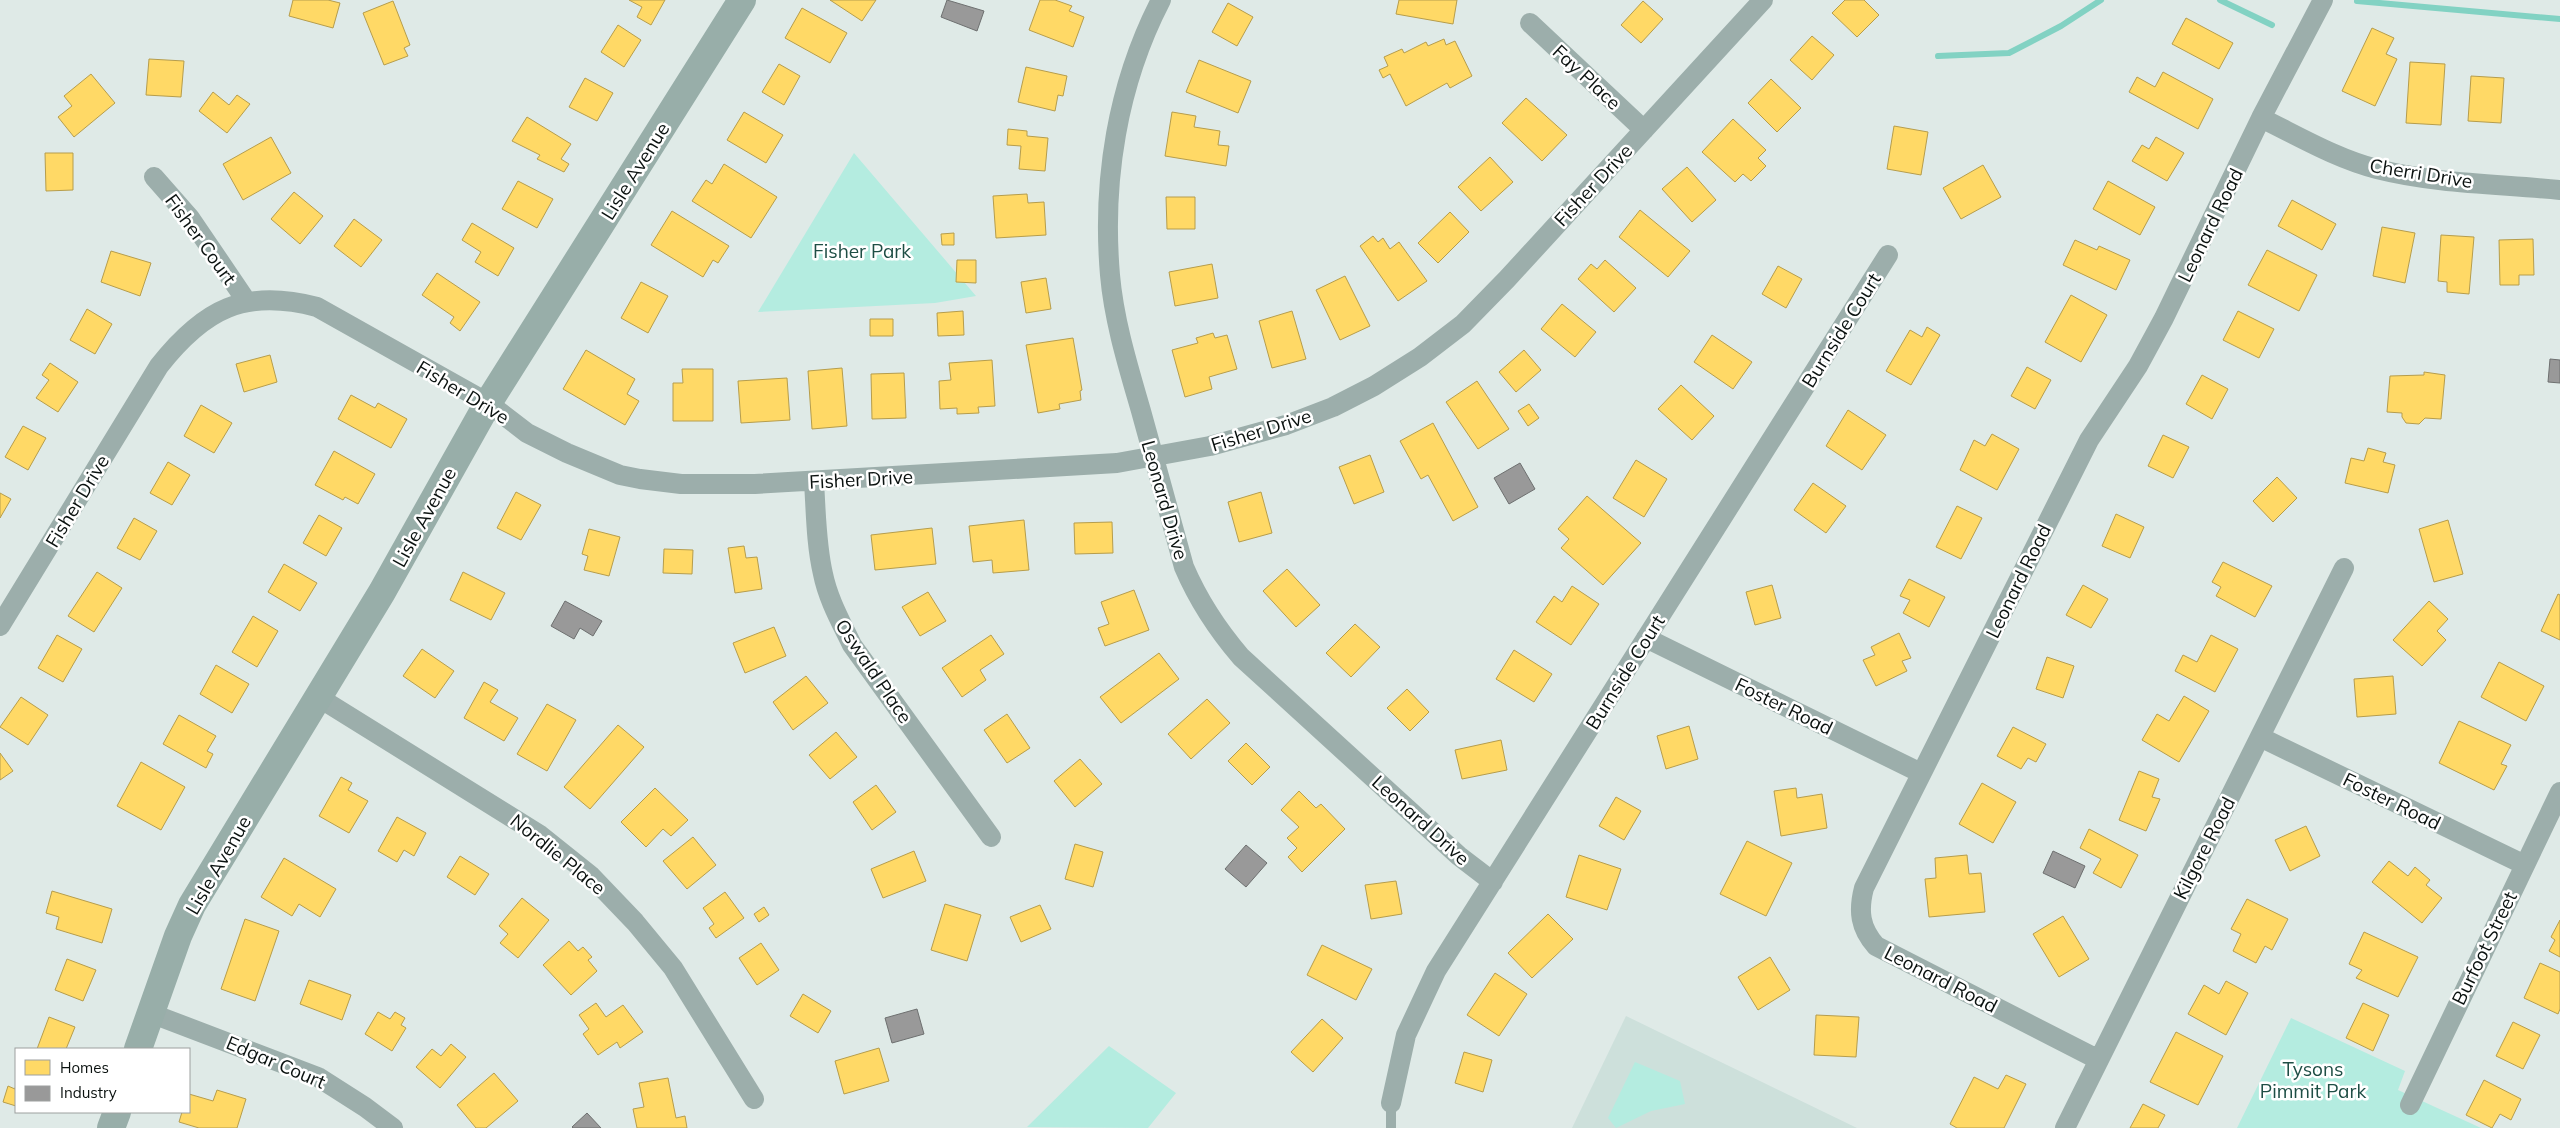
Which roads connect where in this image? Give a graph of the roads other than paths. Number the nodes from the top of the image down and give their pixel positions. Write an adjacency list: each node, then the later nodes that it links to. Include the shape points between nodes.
1 (742, 0): 12 (street, Lisle Avenue)
2 (1161, 0): 13 (street, Leonard Drive, via 1138,51 1125,94 1115,136 1107,216 1110,276 1120,339)
3 (1763, 0): 7 (street, Fisher Drive)
4 (2323, 0): 6 (street, Leonard Road)
5 (1530, 23): 7 (street, Fay Place)
6 (2261, 118): 9 (street, Cherri Drive, via 2351,161 2376,169 2425,178); 20 (street, Leonard Road, via 2164,318 2138,366 2089,440)
7 (1644, 130): 13 (street, Fisher Drive, via 1463,324 1420,357 1333,407 1286,425)
8 (154, 177): 11 (street, Fisher Court, via 190,218)
9 (2560, 190)
10 (1888, 255): 17 (street, Burnside Court)
11 (246, 302): 12 (street, Fisher Drive, via 290,300 317,307); 16 (street, Fisher Drive, via 202,321 179,340 159,366)
12 (488, 403): 14 (street, Fisher Drive, via 527,433 620,475 690,484); 18 (street, Lisle Avenue, via 382,592)
13 (1154, 458): 14 (street, Fisher Drive); 24 (street, Leonard Drive, via 1184,567 1215,626 1248,664 1459,856)
14 (814, 482): 22 (street, Oswald Place, via 818,548 834,610 852,645)
15 (2344, 568): 19 (street, Kilgore Road)
16 (0, 626)
17 (1646, 638): 20 (street, Foster Road); 24 (street, Burnside Court)
18 (318, 697): 25 (street, Lisle Avenue, via 192,905); 28 (street, Nordlie Place, via 540,834 590,875 673,968)
19 (2260, 737): 23 (street, Foster Road); 27 (street, Kilgore Road)
20 (1921, 773): 27 (street, Leonard Road, via 1864,888 1854,927 1891,955)
21 (2560, 792): 23 (street, Burfoot Street)
22 (991, 837)
23 (2525, 865): 30 (street, Burfoot Street)
24 (1493, 882): 29 (street, Burnside Court, via 1436,971 1416,1011 1406,1035)
25 (150, 1013): 26 (street, Lisle Avenue); 33 (street, Edgar Court, via 318,1077)
26 (138, 1048)
27 (2099, 1060): 35 (street, Kilgore Road)
28 (754, 1099)
29 (1391, 1103): 34 (lane)
30 (2410, 1105)
31 (117, 1113): 32 (street)
32 (111, 1128)
33 (393, 1128)
34 (1392, 1128)
35 (2065, 1128)

